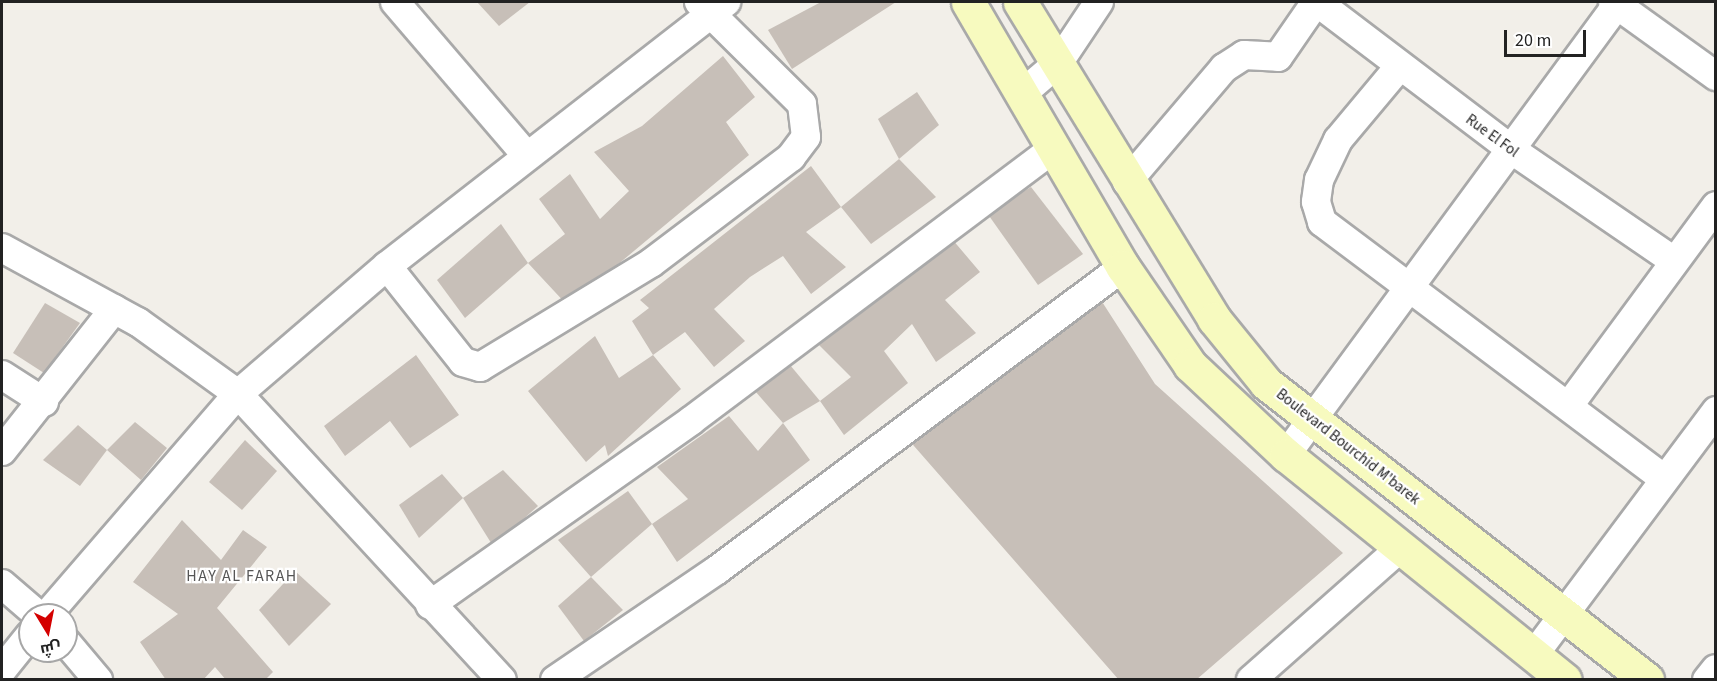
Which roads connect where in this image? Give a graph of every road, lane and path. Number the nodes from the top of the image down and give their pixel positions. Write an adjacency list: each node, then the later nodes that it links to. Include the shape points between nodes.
1 (395, 2): 14 (street)
2 (968, 2): 11 (main road)
3 (1020, 2): 8 (main road, Boulevard Bourchid M'barek)
4 (1099, 2): 8 (street)
5 (1317, 2): 9 (street, Rue El Fol); 15 (street, via 1278,57 1244,55 1224,68)
6 (1616, 2): 10 (street); 12 (street)
7 (712, 6): 14 (street); 19 (street, via 802,104 806,136 791,157 651,263 480,367 463,362)
8 (1059, 62): 11 (street); 15 (main road, Boulevard Bourchid M'barek)
9 (1399, 67): 12 (street, Rue El Fol); 21 (street, via 1338,140 1319,180 1316,202 1322,222)
10 (1716, 76)
11 (1024, 92): 13 (main road)
12 (1509, 148): 18 (street, Rue El Fol); 21 (street)
13 (1053, 149): 20 (main road); 36 (street, via 692,420)
14 (526, 155): 19 (street)
15 (1127, 182): 28 (main road, Boulevard Bourchid M'barek, via 1214,320 1266,383)
16 (1716, 206): 18 (street)
17 (2, 248): 22 (street)
18 (1674, 261): 26 (street)
19 (387, 266): 24 (street)
20 (1123, 267): 30 (main road, via 1190,365); 45 (street, via 717,570)
21 (1407, 288): 26 (street); 28 (street)
22 (114, 309): 24 (street, via 195,358); 25 (street)
23 (2, 375): 25 (street)
24 (238, 394): 35 (street); 36 (street)
25 (44, 402): 29 (street)
26 (1570, 404): 31 (street)
27 (1716, 411): 31 (street)
28 (1312, 420): 30 (street); 37 (main road, Boulevard Bourchid M'barek)
29 (2, 451)
30 (1286, 455): 32 (main road)
31 (1663, 478): 37 (street)
32 (1400, 548): 40 (main road); 46 (street)
33 (2, 584): 34 (street)
34 (25, 603)
35 (57, 603)
36 (430, 605): 44 (street)
37 (1563, 615): 40 (street); 48 (main road, Boulevard Bourchid M'barek)
38 (18, 650): 42 (street)
39 (78, 656): 43 (street)
40 (1533, 656): 47 (main road)
41 (1716, 669): 49 (street)
42 (2, 670)
43 (98, 680)
44 (502, 680)
45 (555, 680)
46 (1251, 680)
47 (1565, 680)
48 (1647, 680)
49 (1707, 680)

